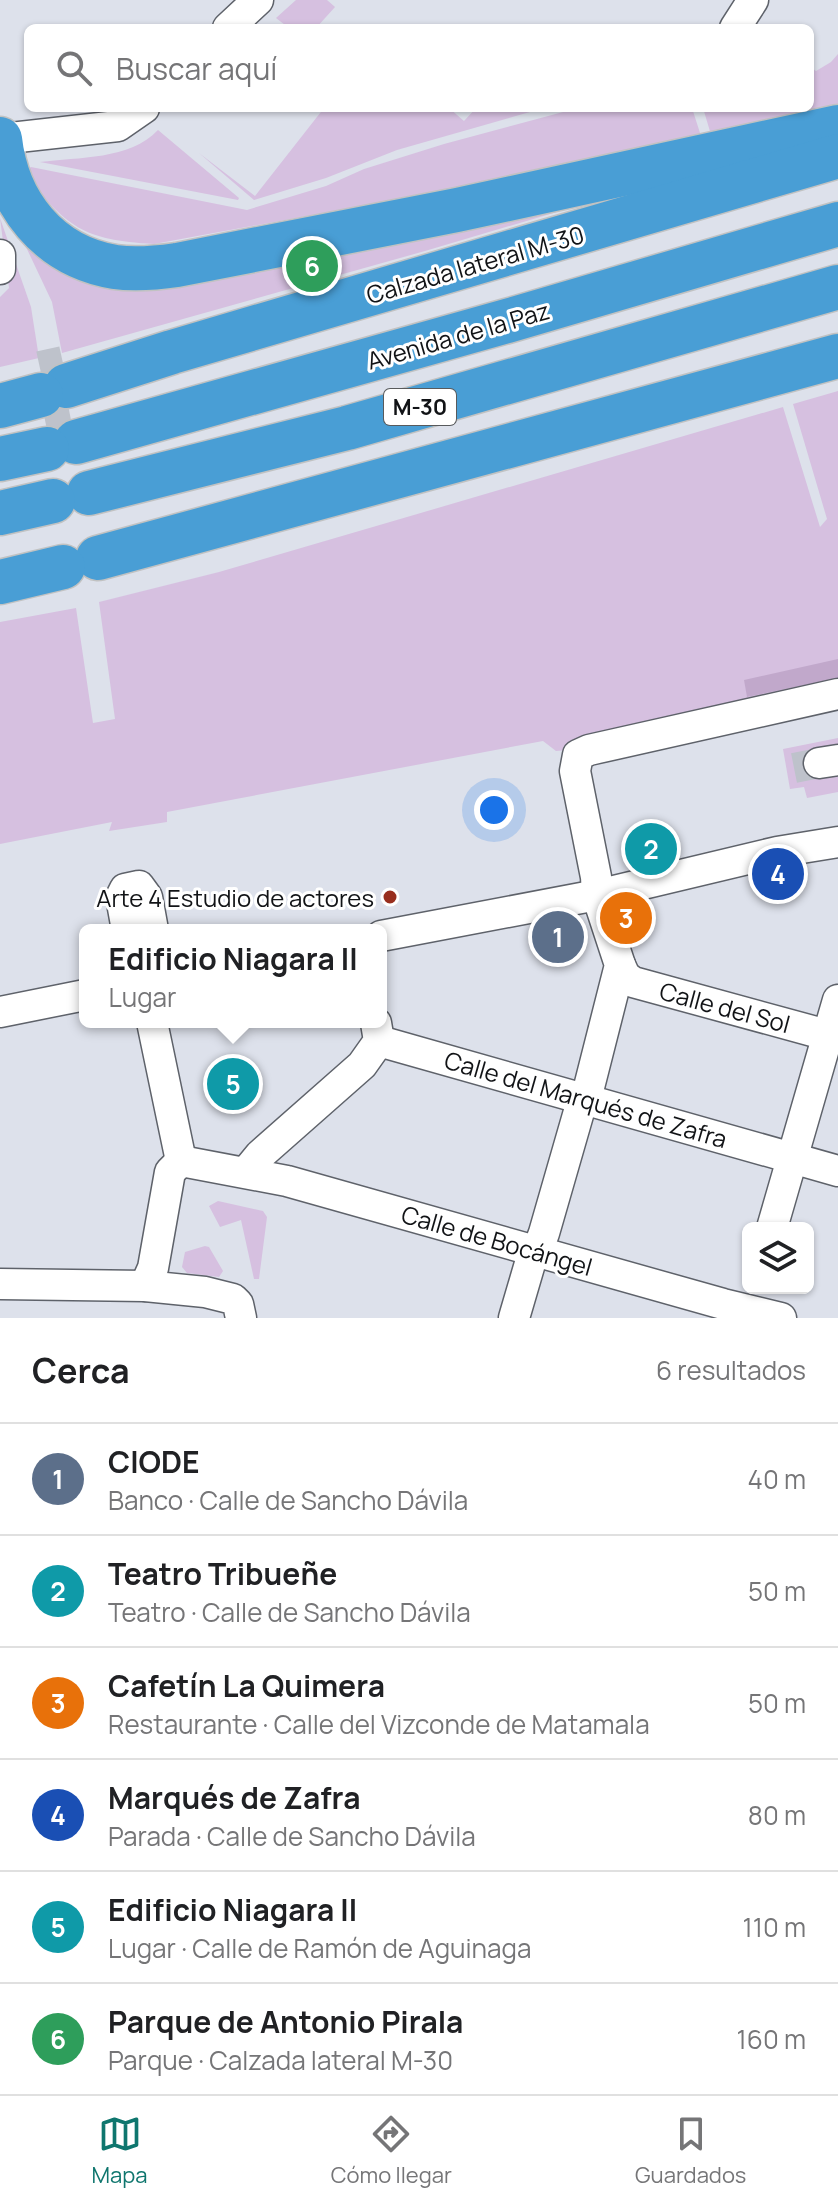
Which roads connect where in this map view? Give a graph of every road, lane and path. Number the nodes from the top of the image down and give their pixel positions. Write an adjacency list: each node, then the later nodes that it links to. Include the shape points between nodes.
1 (258, 0): 3 (street)
2 (753, 0): 4 (street)
3 (232, 24)
4 (738, 24)
5 (138, 112): 7 (street, via 118,126)
6 (838, 127): 7 (highway, via 457,210 146,269 98,263 48,237 18,198 4,167)
7 (0, 138)
8 (838, 156): 15 (highway, Calzada lateral M-30, via 172,352)
9 (838, 224): 15 (highway, Avenida de la Paz / M-30, via 335,371)
10 (0, 255): 11 (street)
11 (0, 269)
12 (838, 287): 19 (highway, M-30, via 347,428)
13 (838, 331): 16 (highway, via 692,377)
14 (838, 356): 16 (highway, M-30)
15 (45, 405): 17 (highway); 18 (highway, Avenida de la Paz / M-30)
16 (596, 420): 20 (highway, M-30, via 468,459)
17 (0, 435)
18 (0, 459)
19 (0, 513)
20 (0, 582)
21 (838, 694): 23 (street, via 578,755 575,771)
22 (838, 842): 23 (street)
23 (597, 895): 26 (street); 27 (street)
24 (126, 924): 25 (street, via 121,897 125,889 139,886 147,897)
25 (152, 924)
26 (387, 935)
27 (620, 965): 33 (street, Calle del Sol, via 633,982); 34 (street)
28 (79, 996): 30 (street)
29 (838, 1000): 33 (street)
30 (0, 1012)
31 (153, 1028): 36 (street)
32 (377, 1031): 34 (street, Calle del Marqués de Zafra); 38 (street, via 374,1050 362,1065)
33 (833, 1037): 35 (street)
34 (586, 1099): 35 (street, Calle del Marqués de Zafra); 40 (street)
35 (793, 1157): 37 (street, Calle del Marqués de Zafra); 39 (street)
36 (181, 1161): 38 (street, Calle de Bocángel); 42 (street, via 170,1172)
37 (838, 1171)
38 (246, 1172): 40 (street, Calle de Bocángel)
39 (774, 1222)
40 (537, 1252): 43 (street, Calle de Bocángel); 45 (street)
41 (0, 1284): 42 (street)
42 (145, 1286): 44 (street, via 222,1294 238,1304)
43 (750, 1306): 46 (street, Calle de Bocángel)
44 (241, 1318)
45 (514, 1318)
46 (781, 1318)

